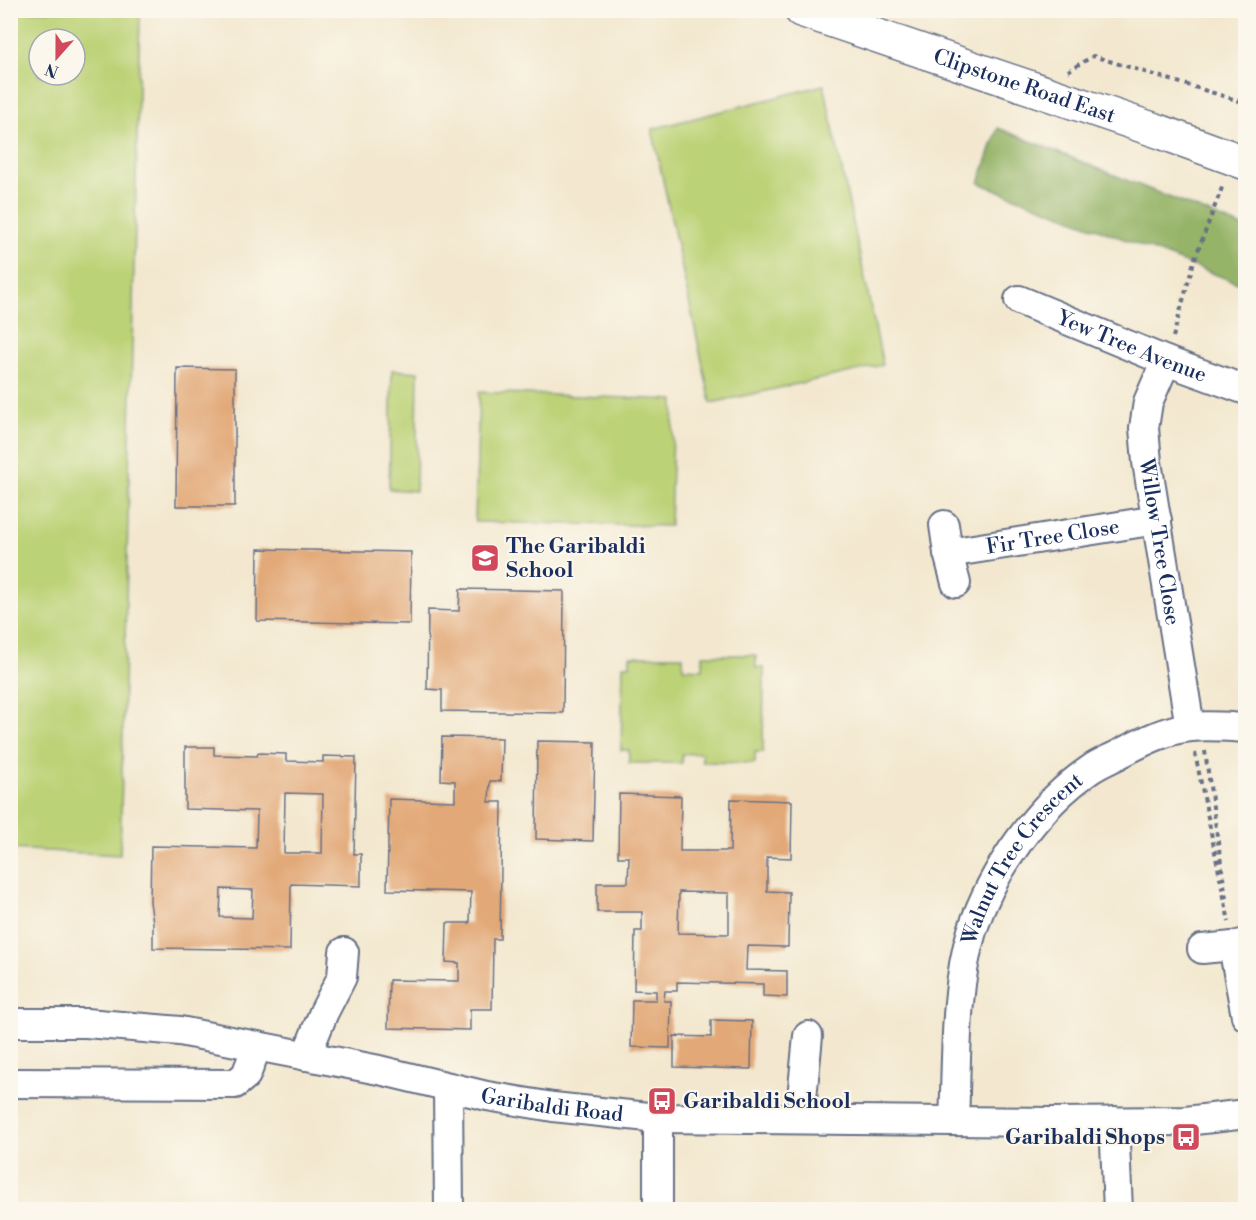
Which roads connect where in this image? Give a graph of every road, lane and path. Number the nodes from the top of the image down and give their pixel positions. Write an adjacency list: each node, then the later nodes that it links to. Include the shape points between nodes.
1 (801, 10): 2 (main road, Clipstone Road East)
2 (1036, 89): 3 (path, via 1093,56); 4 (main road, Clipstone Road East)
3 (1245, 103)
4 (1239, 160): 6 (path, via 1194,261)
5 (1019, 300): 6 (street, Yew Tree Avenue)
6 (1166, 361): 7 (street, Yew Tree Avenue); 8 (street, Willow Tree Close, via 1148,402 1144,428)
7 (1245, 390)
8 (1157, 520): 10 (street, Fir Tree Close); 12 (street, Willow Tree Close)
9 (944, 525): 10 (street)
10 (948, 554): 11 (street)
11 (956, 583)
12 (1196, 727): 13 (street, Walnut Tree Crescent); 14 (path); 14 (path); 27 (street, Walnut Tree Crescent, via 1146,740 1091,769 1051,803 1016,843 972,931 963,975)
13 (1245, 728)
14 (1239, 945): 15 (street); 17 (street)
15 (1202, 949)
16 (344, 952): 21 (street, via 342,977)
17 (1245, 1016)
18 (10, 1023): 20 (street, Garibaldi Road, via 86,1023 180,1031)
19 (808, 1036): 26 (street)
20 (257, 1046): 21 (street, Garibaldi Road); 22 (street, via 246,1075 235,1084)
21 (306, 1056): 23 (street, Garibaldi Road)
22 (10, 1083)
23 (448, 1087): 25 (street, Garibaldi Road, via 553,1107); 29 (street)
24 (1245, 1114): 28 (street, Garibaldi Road, via 1186,1121)
25 (658, 1118): 26 (street, Garibaldi Road); 30 (street)
26 (800, 1119): 27 (street, Garibaldi Road)
27 (954, 1120): 28 (street, Garibaldi Road)
28 (1114, 1121): 31 (street)
29 (448, 1209)
30 (658, 1209)
31 (1118, 1209)

